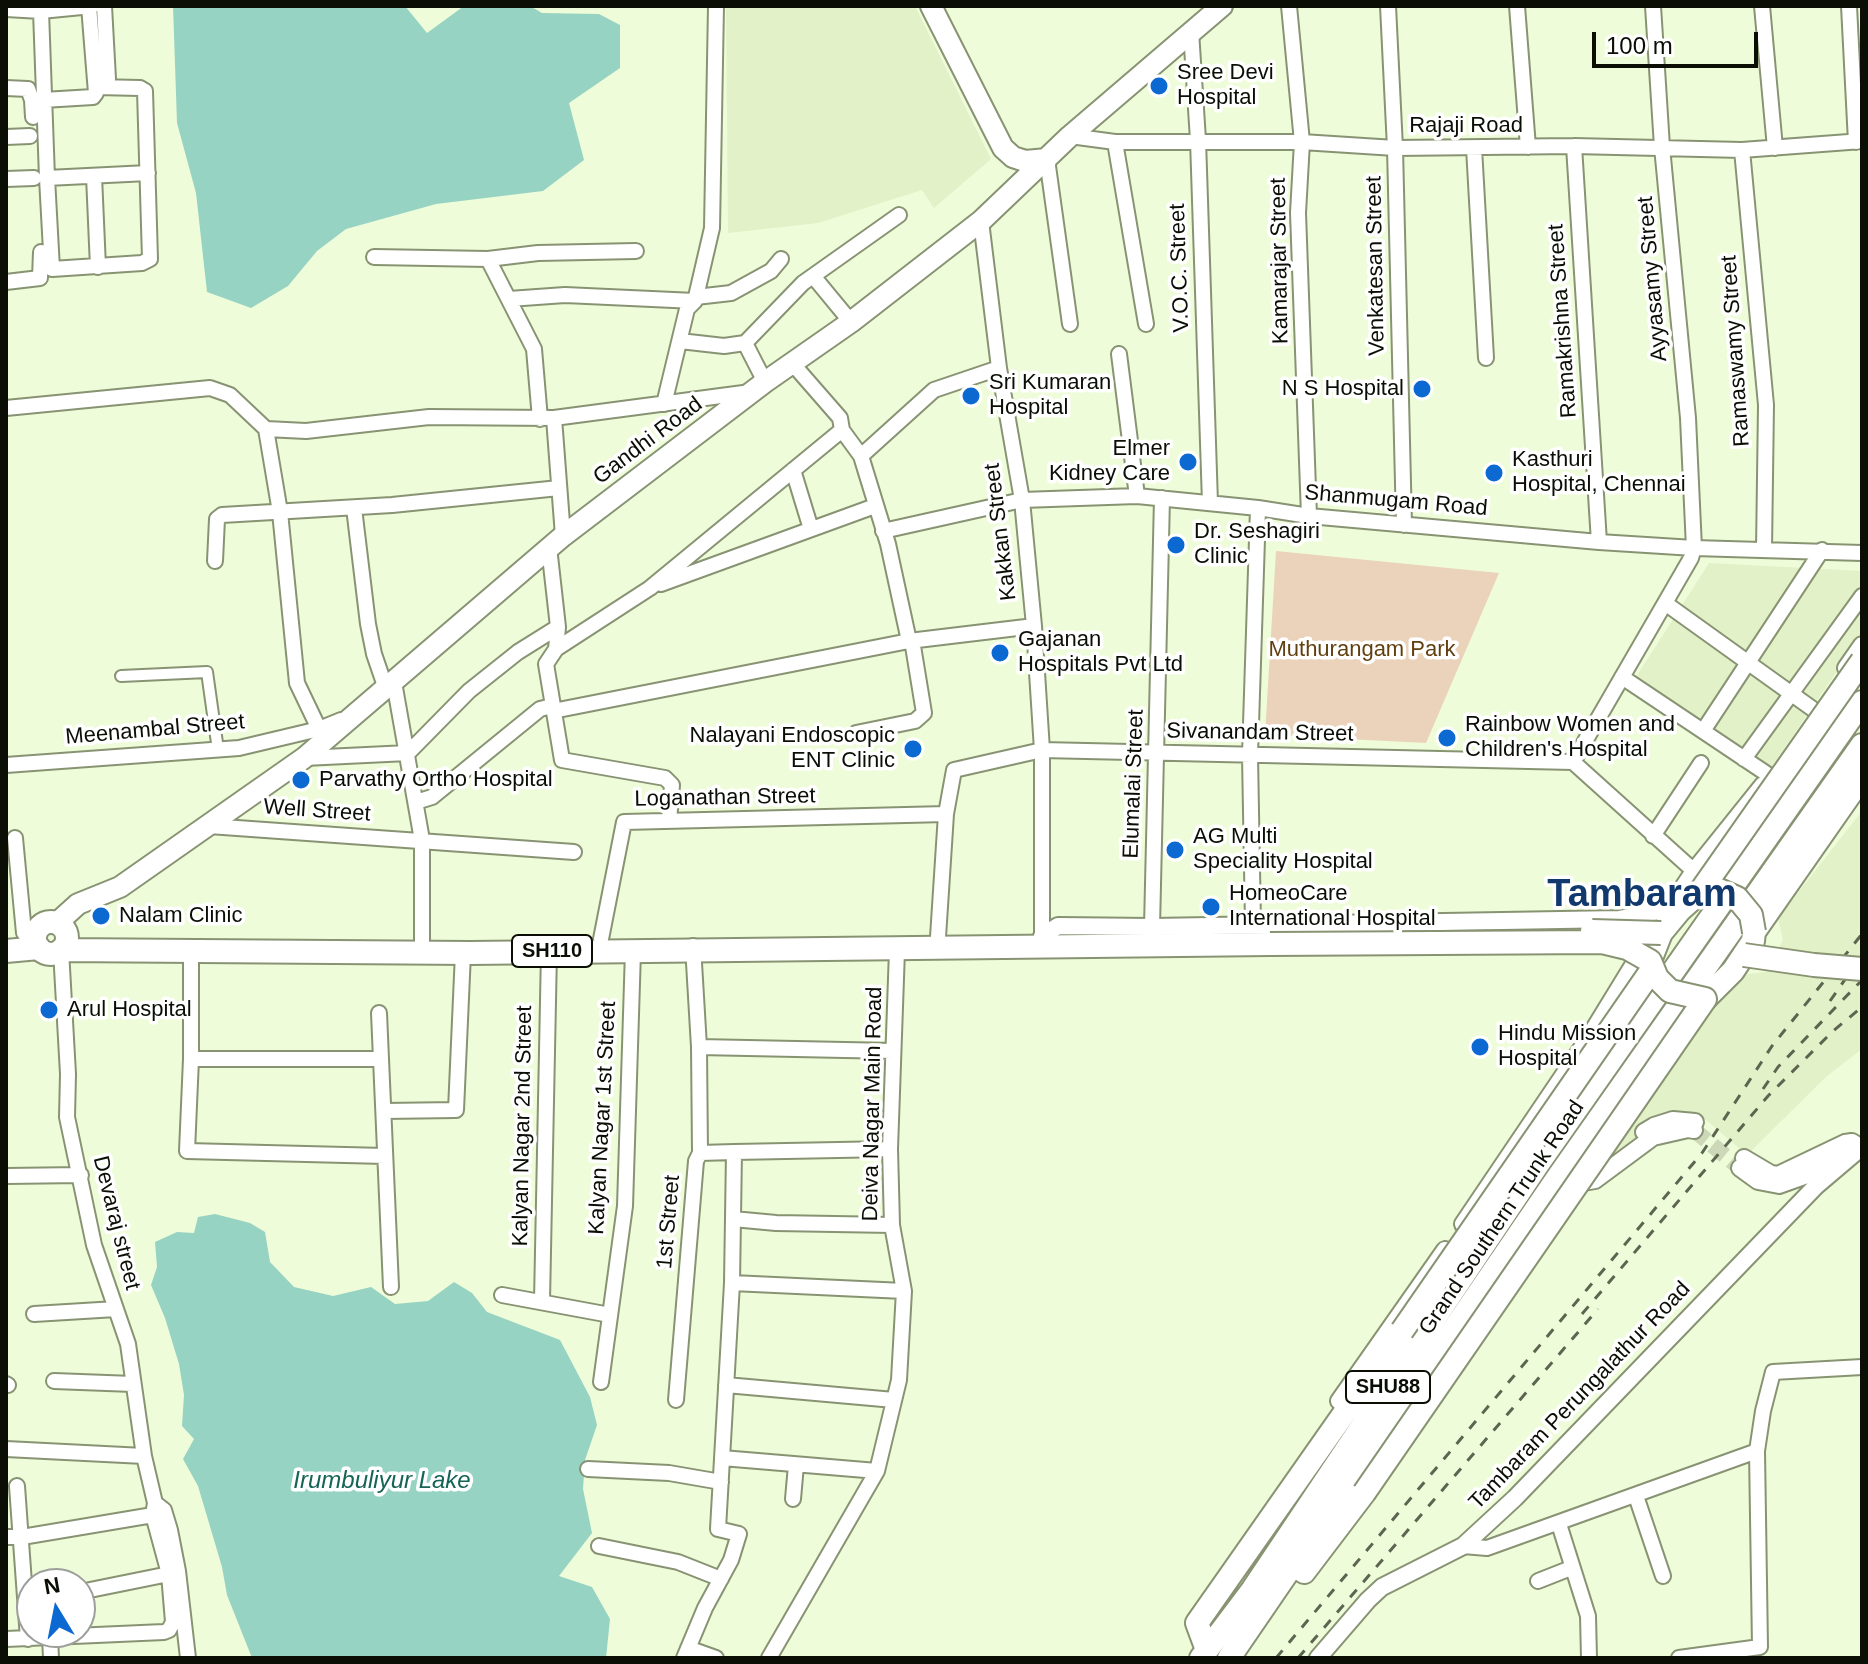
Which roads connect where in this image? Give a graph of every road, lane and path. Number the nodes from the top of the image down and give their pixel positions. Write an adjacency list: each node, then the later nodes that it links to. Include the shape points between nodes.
1 (90, 6): 13 (street); 15 (street)
2 (104, 6): 15 (street)
3 (716, 6): 48 (street, via 712,228)
4 (931, 6): 33 (main road, via 1003,148 1025,161)
5 (1222, 6): 14 (main road, Gandhi Road)
6 (1289, 6): 25 (street, Kamarajar Street)
7 (1388, 6): 29 (street, Venkatesan Street)
8 (1517, 6): 27 (street)
9 (1653, 6): 28 (street, Ayyasamy Street)
10 (1762, 6): 31 (street)
11 (1849, 6): 23 (street)
12 (6, 7): 13 (street)
13 (41, 11): 17 (street)
14 (1191, 31): 20 (main road, Gandhi Road); 22 (street, V.O.C. Street)
15 (102, 83): 17 (street, via 93,97); 34 (street, via 145,91)
16 (6, 88): 18 (street, via 28,89)
17 (43, 100): 37 (street)
18 (33, 117)
19 (30, 136): 21 (street)
20 (1070, 136): 24 (street, Rajaji Road); 33 (main road, Gandhi Road)
21 (6, 137)
22 (1198, 140): 24 (street, Rajaji Road); 25 (street, Rajaji Road); 70 (street, V.O.C. Street)
23 (1859, 141): 31 (street, Rajaji Road)
24 (1115, 142): 51 (street)
25 (1302, 142): 29 (street, Rajaji Road); 75 (street, Kamarajar Street, via 1298,213)
26 (1574, 146): 27 (street, Rajaji Road); 28 (street, Rajaji Road); 80 (street, Ramakrishna Street)
27 (1528, 147): 30 (street, Rajaji Road)
28 (1662, 147): 32 (street, Rajaji Road); 81 (street, Ayyasamy Street, via 1688,418)
29 (1395, 148): 30 (street, Rajaji Road); 76 (street, Venkatesan Street)
30 (1474, 148): 55 (street)
31 (1775, 148): 32 (street, Rajaji Road)
32 (1742, 150): 82 (street, Ramaswamy Street, via 1766,405)
33 (1047, 159): 39 (main road, Gandhi Road); 50 (street)
34 (148, 173): 35 (street); 44 (street, via 150,259)
35 (94, 176): 37 (street); 44 (street)
36 (6, 179): 37 (street)
37 (40, 181): 44 (street, via 52,269); 46 (street, via 41,277)
38 (899, 215): 45 (street)
39 (981, 221): 49 (main road, Gandhi Road); 57 (street, Kakkan Street)
40 (636, 251): 42 (street)
41 (374, 257): 42 (street)
42 (488, 259): 47 (street)
43 (781, 259): 48 (street, via 771,271 731,293)
44 (98, 267)
45 (813, 276): 49 (street); 53 (street)
46 (6, 282)
47 (509, 299): 48 (street); 61 (street, via 534,349)
48 (696, 299): 52 (street, via 687,309)
49 (851, 322): 56 (main road, Gandhi Road)
50 (1070, 324)
51 (1146, 324)
52 (680, 341): 53 (street); 59 (street)
53 (745, 343): 58 (street)
54 (1119, 354): 67 (street)
55 (1486, 358)
56 (792, 363): 58 (main road, Gandhi Road); 63 (street, via 840,418)
57 (999, 368): 64 (street, via 934,390); 69 (street, Kakkan Street)
58 (758, 387): 59 (street); 79 (main road, Gandhi Road)
59 (664, 404): 61 (street)
60 (6, 408): 62 (street, via 210,388 230,395)
61 (547, 418): 62 (street, via 429,417 306,431); 66 (street)
62 (266, 429): 74 (street)
63 (842, 430): 64 (street); 65 (street)
64 (861, 456): 71 (street)
65 (793, 470): 77 (street); 86 (street)
66 (559, 488): 72 (street); 79 (street)
67 (1137, 496): 68 (street, Shanmugam Road); 69 (street, Shanmugam Road)
68 (1162, 498): 70 (street, Shanmugam Road); 112 (street, Elumalai Street)
69 (1022, 500): 78 (street, Shanmugam Road); 89 (street, Kakkan Street)
70 (1210, 503): 73 (street, Shanmugam Road)
71 (875, 506): 77 (street); 78 (street)
72 (354, 508): 74 (street); 98 (street, via 374,654)
73 (1258, 508): 75 (street, Shanmugam Road); 113 (street)
74 (280, 512): 85 (street, via 219,516); 104 (street, via 297,683)
75 (1309, 516): 76 (street, Shanmugam Road)
76 (1404, 525): 80 (street, Shanmugam Road)
77 (811, 529): 86 (street)
78 (883, 531): 91 (street)
79 (556, 542): 90 (street); 98 (main road, Gandhi Road)
80 (1599, 542): 81 (street, Shanmugam Road)
81 (1694, 548): 82 (street, Shanmugam Road); 88 (street)
82 (1764, 550): 83 (street, Shanmugam Road)
83 (1822, 550): 84 (street, Shanmugam Road); 95 (street)
84 (1862, 553)
85 (215, 561)
86 (650, 588): 93 (street)
87 (1862, 596): 99 (street)
88 (1665, 603): 95 (street); 97 (street)
89 (1034, 626): 91 (street); 110 (street, Kakkan Street)
90 (558, 627): 93 (street); 111 (street, via 469,691)
91 (910, 640): 101 (street); 107 (street, via 924,713 915,721)
92 (1862, 645): 102 (street)
93 (556, 649): 101 (street, via 546,664)
94 (1862, 661): 130 (main road, bridge)
95 (1747, 663): 99 (street); 106 (street)
96 (121, 676): 109 (street, via 207,672)
97 (1622, 677): 106 (street); 116 (street)
98 (390, 686): 103 (main road, Gandhi Road); 111 (street)
99 (1791, 695): 102 (street); 115 (street)
100 (1862, 702): 105 (main road, Grand Southern Trunk Road / SHU88)
101 (553, 708): 122 (street, via 540,709 432,797); 124 (street, via 562,760 665,778 672,785)
102 (1815, 711): 105 (street); 119 (street)
103 (351, 716): 104 (street, Meenambal Street); 114 (main road, Gandhi Road)
104 (319, 729): 109 (street, Meenambal Street)
105 (1842, 730): 121 (main road, Grand Southern Trunk Road / SHU88)
106 (1703, 731): 115 (street)
107 (856, 733)
108 (1862, 745): 168 (main road, Grand Southern Trunk Road / SHU88)
109 (218, 750): 118 (street, Meenambal Street)
110 (1042, 750): 112 (street, Sivanandam Street); 123 (street, Sivanandam Street, via 954,770); 139 (street, Kakkan Street)
111 (408, 753): 114 (street); 122 (street)
112 (1157, 753): 113 (street, Sivanandam Street); 133 (street, Elumalai Street)
113 (1250, 755): 116 (street, Sivanandam Street); 132 (street)
114 (304, 758): 125 (main road, Gandhi Road)
115 (1744, 759): 119 (street)
116 (1573, 762): 126 (street)
117 (1701, 763): 126 (street)
118 (6, 765)
119 (1771, 776): 121 (street); 130 (street)
120 (1862, 777): 140 (main road)
121 (1797, 794): 159 (main road, Grand Southern Trunk Road / SHU88)
122 (416, 802): 128 (street)
123 (946, 814): 124 (street, Loganathan Street); 136 (street, Sivanandam Street)
124 (669, 821): 137 (street, Loganathan Street, via 624,822)
125 (209, 826): 128 (street, Well Street); 135 (main road, Gandhi Road, via 120,887 78,904)
126 (1653, 836): 130 (street)
127 (15, 838): 135 (street, Devaraj street)
128 (422, 840): 129 (street, Well Street); 138 (street)
129 (574, 852)
130 (1697, 882): 131 (street); 134 (main road); 140 (main road, bridge, via 1737,898 1751,915)
131 (1669, 909): 132 (street, via 1619,919); 157 (street)
132 (1253, 924): 133 (street)
133 (1152, 927): 139 (street, via 1058,926)
134 (1661, 933): 139 (main road, SH110, bridge); 149 (main road)
135 (44, 937): 138 (main road, SH110); 142 (main road, SH110); 144 (main road, SH110); 169 (street, Devaraj street, via 68,1074 67,1117)
136 (938, 937): 139 (main road, SH110); 141 (main road, SH110)
137 (601, 939): 138 (main road, SH110); 141 (main road, SH110)
138 (422, 941)
139 (1050, 941): 143 (main road, SH110); 149 (main road, SH110, bridge, via 1602,942 1627,948)
140 (1750, 942): 148 (main road); 150 (main road, bridge, via 1814,965); 151 (main road, via 1733,971)
141 (693, 945): 143 (main road, SH110); 146 (main road, SH110); 153 (street, 1st Street)
142 (191, 950): 147 (main road, SH110); 155 (street)
143 (897, 950): 154 (street, Deiva Nagar Main Road)
144 (6, 951)
145 (549, 951): 146 (main road, SH110); 147 (main road, SH110); 177 (street, Kalyan Nagar 2nd Street)
146 (633, 951): 180 (street, Kalyan Nagar 1st Street, via 625,1206)
147 (463, 953): 158 (street, via 456,1110)
148 (1862, 955)
149 (1652, 964): 151 (main road, bridge, via 1670,991); 200 (main road, bridge, via 1502,1189)
150 (1862, 969)
151 (1705, 999): 214 (main road, bridge, via 1364,1493 1279,1604)
152 (379, 1013): 156 (street)
153 (699, 1047): 154 (street); 164 (street, 1st Street)
154 (893, 1051): 161 (street, Deiva Nagar Main Road)
155 (191, 1059): 156 (street); 165 (street, via 181,1156)
156 (381, 1059): 158 (street)
157 (1545, 1098): 159 (main road); 200 (street, via 1274,1495)
158 (384, 1111): 165 (street)
159 (1573, 1114): 167 (main road, Grand Southern Trunk Road / SHU88)
160 (1697, 1126): 168 (street, via 1673,1120 1654,1126 1597,1169)
161 (890, 1149): 163 (street); 172 (street, Deiva Nagar Main Road)
162 (1859, 1150): 166 (street, via 1779,1185 1758,1181); 205 (street, Tambaram Perungalathur Road, via 1816,1186)
163 (734, 1152): 164 (street); 171 (street)
164 (700, 1153): 186 (street, 1st Street)
165 (385, 1156): 174 (street)
166 (1742, 1163)
167 (1538, 1164): 168 (street); 217 (main road, Grand Southern Trunk Road / SHU88)
168 (1564, 1168): 214 (main road, Grand Southern Trunk Road / SHU88)
169 (81, 1175): 170 (street); 178 (street, Devaraj street, via 94,1245)
170 (6, 1176)
171 (733, 1219): 172 (street); 173 (street)
172 (892, 1225): 175 (street, Deiva Nagar Main Road)
173 (732, 1283): 175 (street); 185 (street)
174 (391, 1287)
175 (904, 1291): 187 (street, Deiva Nagar Main Road)
176 (502, 1295): 177 (street)
177 (542, 1301): 180 (street)
178 (116, 1309): 179 (street); 184 (street, Devaraj street)
179 (34, 1314)
180 (610, 1315): 183 (street, Kalyan Nagar 1st Street)
181 (1862, 1367): 189 (street, via 1773,1372)
182 (54, 1381): 184 (street)
183 (601, 1382)
184 (133, 1384): 190 (street, Devaraj street)
185 (726, 1385): 187 (street); 191 (street)
186 (676, 1400)
187 (894, 1400): 194 (street, Deiva Nagar Main Road)
188 (6, 1449): 190 (street)
189 (1757, 1451): 197 (street); 215 (street)
190 (144, 1456): 199 (street, Devaraj street)
191 (722, 1458): 192 (street); 195 (street)
192 (796, 1465): 194 (street); 198 (street)
193 (588, 1469): 195 (street)
194 (877, 1471): 220 (street, Deiva Nagar Main Road)
195 (721, 1482): 210 (street, via 718,1529 739,1534)
196 (17, 1486): 203 (street)
197 (1636, 1496): 201 (street); 209 (street)
198 (793, 1499)
199 (154, 1509): 203 (street); 208 (street, Devaraj street); 218 (street, Devaraj street, via 164,1510 170,1530)
200 (1273, 1514): 217 (main road, via 1197,1623)
201 (1559, 1524): 205 (street, via 1487,1548); 207 (street)
202 (6, 1537): 203 (street)
203 (22, 1537): 206 (street)
204 (599, 1546): 210 (street, via 678,1562)
205 (1463, 1546): 221 (street, Tambaram Perungalathur Road, via 1382,1587)
206 (25, 1568)
207 (1571, 1568): 211 (street); 222 (street, via 1588,1616)
208 (169, 1574): 212 (street); 213 (street, Devaraj street, via 172,1626 164,1632)
209 (1663, 1576)
210 (721, 1579): 216 (street)
211 (1538, 1581)
212 (96, 1589)
213 (96, 1635)
214 (1235, 1649)
215 (1763, 1652): 223 (street)
216 (686, 1653): 219 (street)
217 (1204, 1654)
218 (188, 1658)
219 (716, 1658)
220 (769, 1658)
221 (1318, 1658)
222 (1589, 1658)
223 (1679, 1658)

